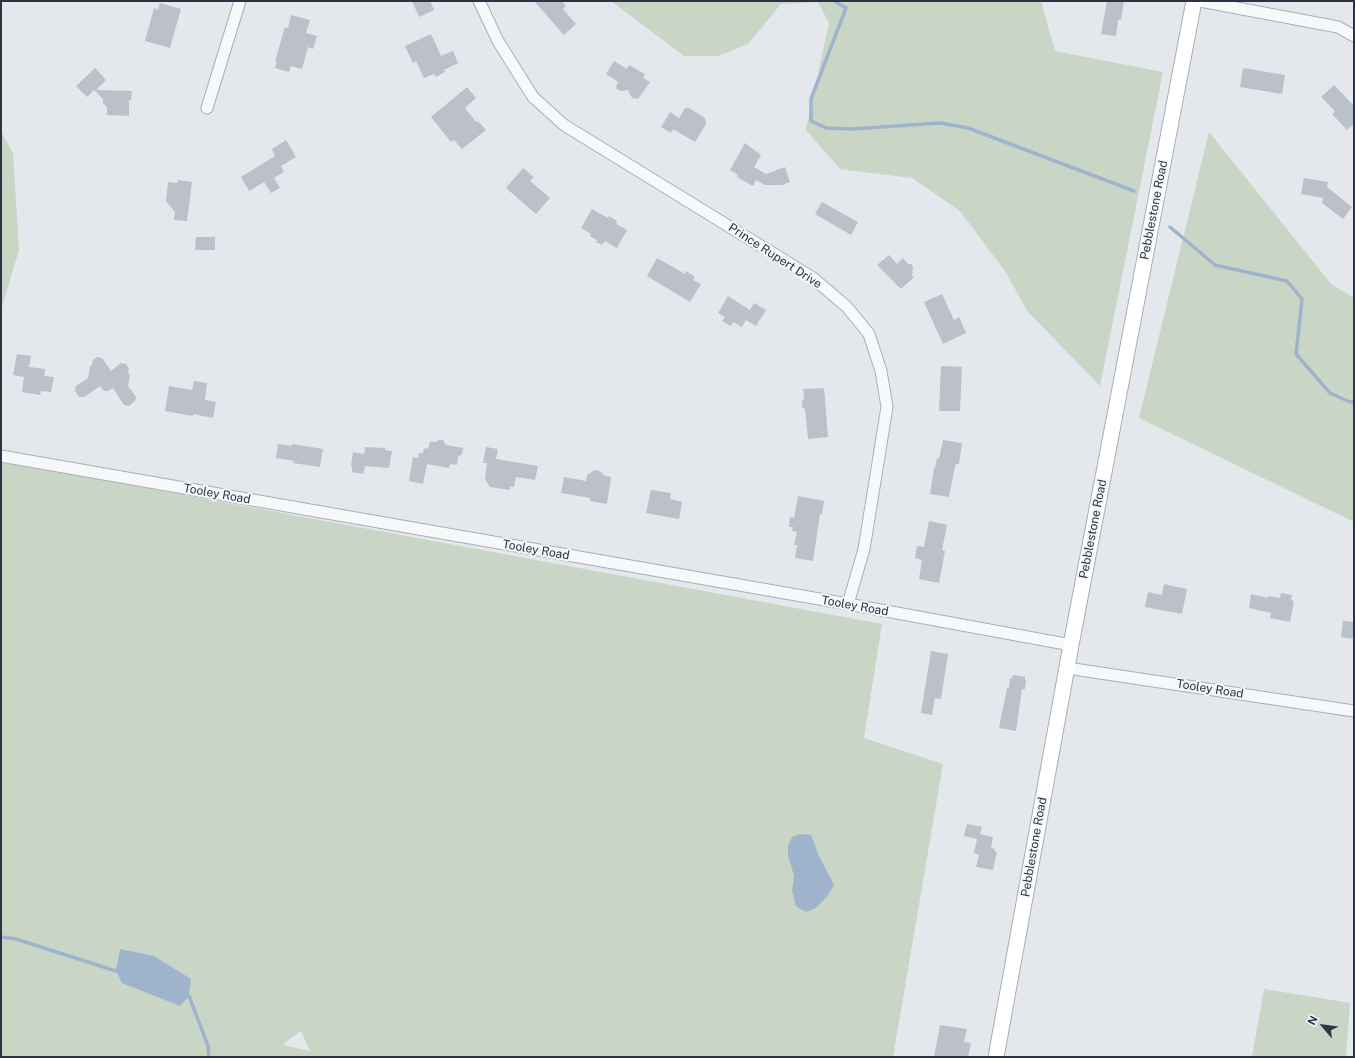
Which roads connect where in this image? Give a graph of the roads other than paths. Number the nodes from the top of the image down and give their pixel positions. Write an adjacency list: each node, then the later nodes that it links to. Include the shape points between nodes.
1 (240, 1): 6 (street)
2 (479, 1): 8 (street, Prince Rupert Drive, via 498,41 533,97 564,125 813,278 847,307 869,334 881,371 888,407 864,549)
3 (1194, 1): 9 (street, Pebblestone Road)
4 (1200, 1): 5 (street, via 1338,27)
5 (1354, 36)
6 (207, 108)
7 (1, 456): 8 (street, Tooley Road)
8 (848, 604): 9 (street, Tooley Road)
9 (1071, 645): 10 (street, Pebblestone Road)
10 (1066, 668): 11 (street, Tooley Road); 12 (street, Pebblestone Road)
11 (1354, 711)
12 (996, 1057)

